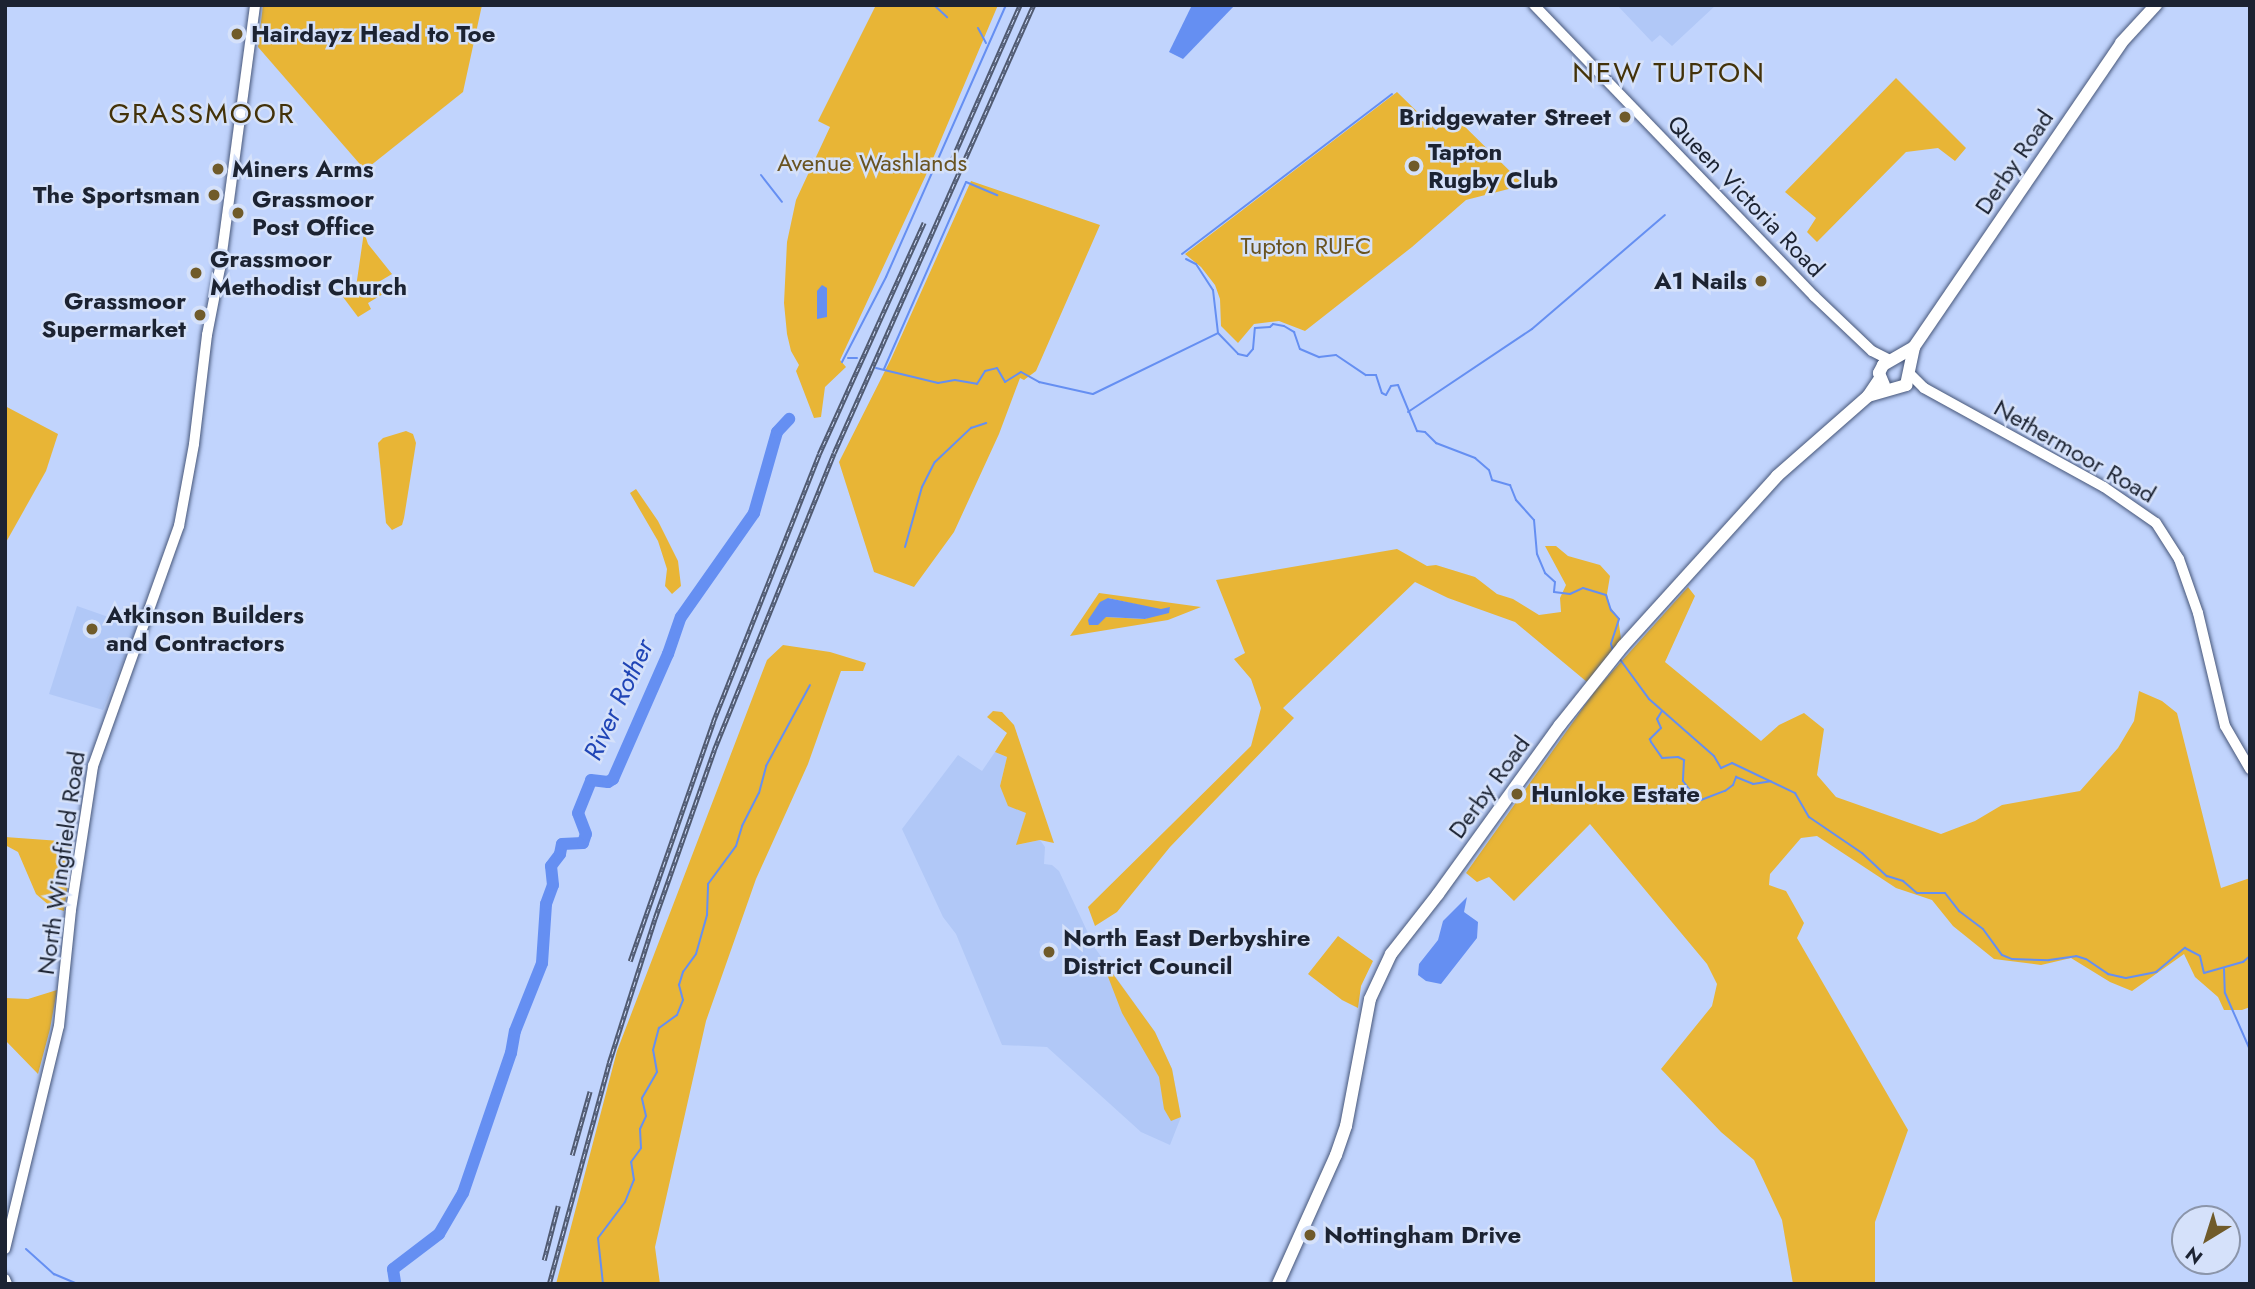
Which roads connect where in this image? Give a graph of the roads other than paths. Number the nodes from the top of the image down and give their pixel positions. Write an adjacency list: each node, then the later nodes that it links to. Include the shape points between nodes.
1 (255, 5): 10 (main road, North Wingfield Road, via 230,201 179,526 93,766 59,1026)
2 (1534, 5): 5 (street, Queen Victoria Road)
3 (2155, 5): 4 (highway, Derby Road, via 2121,43)
4 (1914, 347): 5 (highway); 6 (highway)
5 (1886, 366): 6 (highway); 7 (highway); 8 (highway, Derby Road)
6 (1908, 375): 7 (highway, Derby Road); 9 (street, Nethermoor Road, via 2104,487 2156,523 2183,572 2198,613 2225,726)
7 (1890, 389): 8 (highway, Derby Road)
8 (1868, 396): 11 (highway, Derby Road, via 1777,475 1622,646 1391,954 1370,999 1346,1126)
9 (2250, 769)
10 (5, 1249)
11 (1278, 1284)

